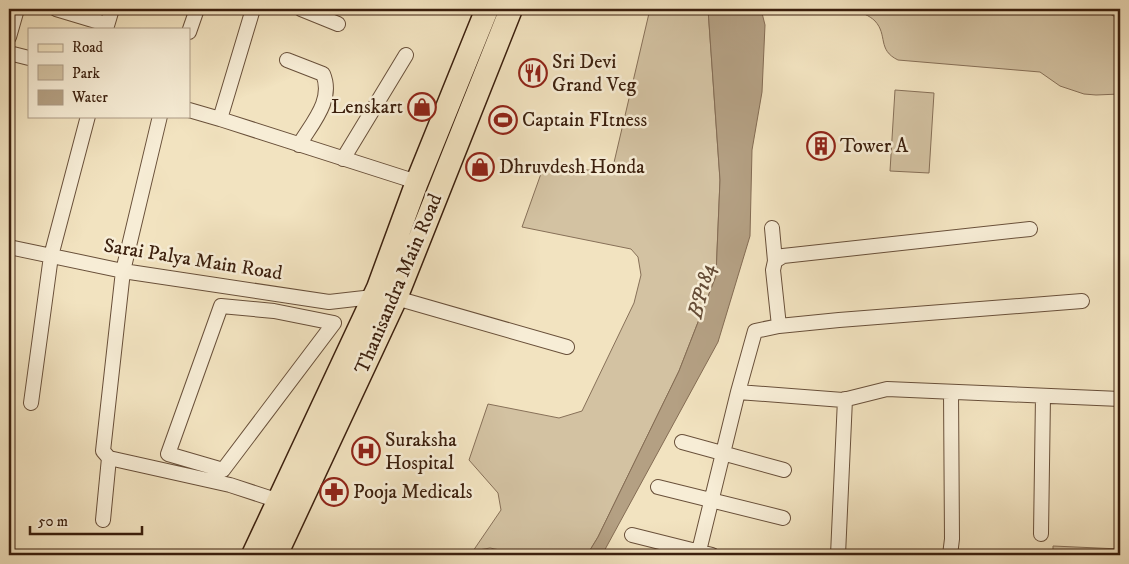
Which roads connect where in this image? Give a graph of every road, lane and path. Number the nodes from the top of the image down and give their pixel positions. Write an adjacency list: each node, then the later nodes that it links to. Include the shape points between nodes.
1 (17, 9): 12 (street)
2 (56, 9): 10 (street)
3 (112, 9): 10 (street)
4 (197, 9): 11 (street)
5 (253, 9): 20 (street)
6 (301, 9): 9 (street)
7 (487, 9): 23 (main road, Thanisandra Main Road)
8 (511, 9): 33 (main road, Thanisandra Main Road)
9 (338, 24)
10 (106, 26)
11 (190, 29)
12 (9, 37)
13 (9, 54): 15 (street)
14 (406, 55): 22 (street)
15 (28, 58)
16 (287, 60): 21 (street, via 323,74 327,84 326,98)
17 (190, 110): 20 (street)
18 (87, 118): 27 (street)
19 (160, 118): 29 (street)
20 (220, 119): 21 (street)
21 (299, 145): 22 (street)
22 (343, 159): 23 (street)
23 (417, 182): 32 (main road, Thanisandra Main Road)
24 (772, 228): 28 (street)
25 (1030, 229): 28 (street, via 783,256)
26 (9, 247): 27 (street, Sarai Palya Main Road)
27 (51, 256): 29 (street, Sarai Palya Main Road); 46 (street)
28 (775, 261): 39 (street, via 773,270)
29 (123, 271): 30 (street, Sarai Palya Main Road); 49 (street, via 103,451)
30 (234, 286): 31 (street, Sarai Palya Main Road); 36 (street)
31 (280, 295): 35 (street, Sarai Palya Main Road); 37 (street)
32 (373, 297): 33 (street, Sarai Palya Main Road); 35 (street, Sarai Palya Main Road); 52 (main road, Thanisandra Main Road)
33 (396, 298): 40 (street, Sarai Palya Main Road); 60 (main road, Thanisandra Main Road)
34 (1082, 301): 39 (street)
35 (329, 302): 38 (street)
36 (229, 307): 37 (street); 38 (street, via 221,306 168,454 223,470 334,323)
37 (274, 311): 38 (street)
38 (320, 320)
39 (779, 326): 41 (street, via 755,331)
40 (567, 347)
41 (738, 392): 44 (street); 48 (street)
42 (951, 392): 43 (street); 44 (street, via 887,390); 62 (street)
43 (1043, 396): 45 (street); 56 (street)
44 (844, 399): 61 (street)
45 (1120, 399)
46 (31, 403)
47 (682, 442): 48 (street)
48 (723, 453): 50 (street); 53 (street)
49 (109, 458): 52 (street, via 230,485); 55 (street)
50 (784, 470)
51 (658, 487): 53 (street)
52 (279, 502): 59 (main road, Thanisandra Main Road)
53 (711, 502): 54 (street); 58 (street)
54 (783, 518)
55 (103, 520)
56 (1040, 534)
57 (632, 535): 58 (street)
58 (703, 554)
59 (253, 555)
60 (276, 555)
61 (838, 555)
62 (950, 555)

